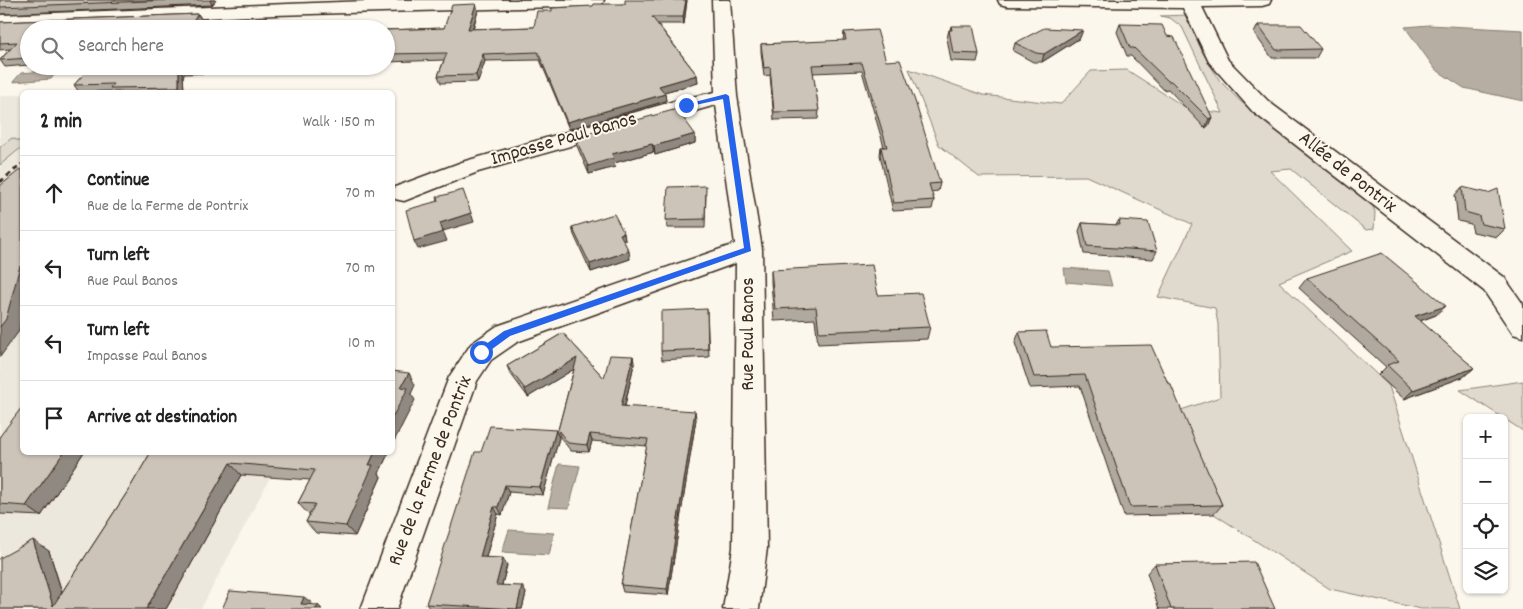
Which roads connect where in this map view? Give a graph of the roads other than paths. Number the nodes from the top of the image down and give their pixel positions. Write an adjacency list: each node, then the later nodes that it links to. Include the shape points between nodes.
1 (595, 0): 6 (street)
2 (721, 0): 10 (street, Rue Paul Banos)
3 (1007, 0): 5 (street)
4 (1262, 0): 5 (street)
5 (1190, 2): 13 (street, Allée de Pontrix, via 1219,62 1261,107 1494,284)
6 (278, 5): 7 (street)
7 (33, 20)
8 (20, 21): 9 (street)
9 (0, 22)
10 (726, 96): 11 (street, Impasse Paul Banos, via 470,167); 12 (street, Rue Paul Banos)
11 (404, 193)
12 (748, 249): 14 (street, Rue de la Ferme de Pontrix, via 507,334 481,352 464,377); 15 (street, Rue Paul Banos, via 750,548)
13 (1523, 326)
14 (379, 609)
15 (742, 609)

